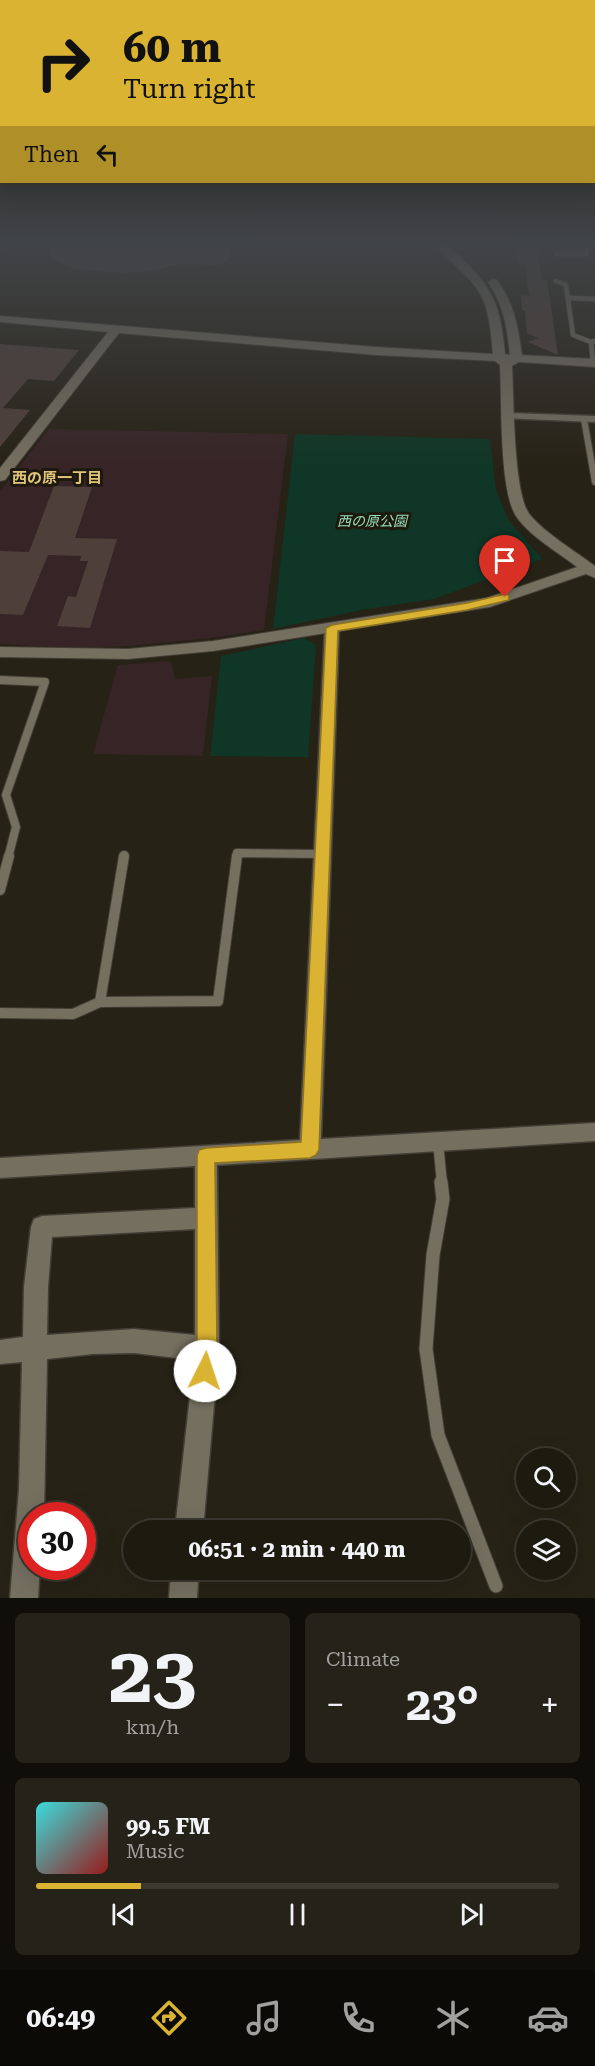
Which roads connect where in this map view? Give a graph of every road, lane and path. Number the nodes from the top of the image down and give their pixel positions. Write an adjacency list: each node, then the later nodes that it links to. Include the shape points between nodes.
1 (0, 319): 6 (street)
2 (497, 319): 8 (street)
3 (509, 319): 8 (street)
4 (571, 319): 7 (lane, via 573,335)
5 (0, 326): 6 (street)
6 (114, 332): 8 (street, via 377,357); 12 (street)
7 (593, 342): 9 (lane)
8 (507, 361): 9 (street); 10 (street)
9 (594, 365)
10 (509, 416): 11 (street); 14 (street, via 517,505 523,516)
11 (589, 419): 13 (lane)
12 (0, 477)
13 (595, 482)
14 (591, 571): 15 (street, via 490,602)
15 (332, 628): 16 (street, via 171,651 74,655); 18 (street)
16 (0, 652)
17 (0, 681): 20 (lane, via 45,682 6,795 16,827)
18 (322, 854): 21 (lane, via 237,853 218,1001); 25 (street)
19 (124, 856): 21 (lane)
20 (0, 890)
21 (100, 1002): 22 (lane, via 73,1014)
22 (0, 1013)
23 (595, 1132): 24 (street)
24 (438, 1142): 25 (street); 33 (lane, via 443,1199 433,1255 426,1348 438,1435)
25 (310, 1150): 26 (street)
26 (206, 1156): 27 (street); 28 (street)
27 (0, 1168)
28 (206, 1218): 29 (street, via 42,1227 36,1287); 30 (street)
29 (36, 1348): 30 (street, via 134,1341); 31 (street); 34 (street)
30 (207, 1348): 32 (street)
31 (0, 1352)
32 (190, 1520)
33 (496, 1586)
34 (24, 1598)

